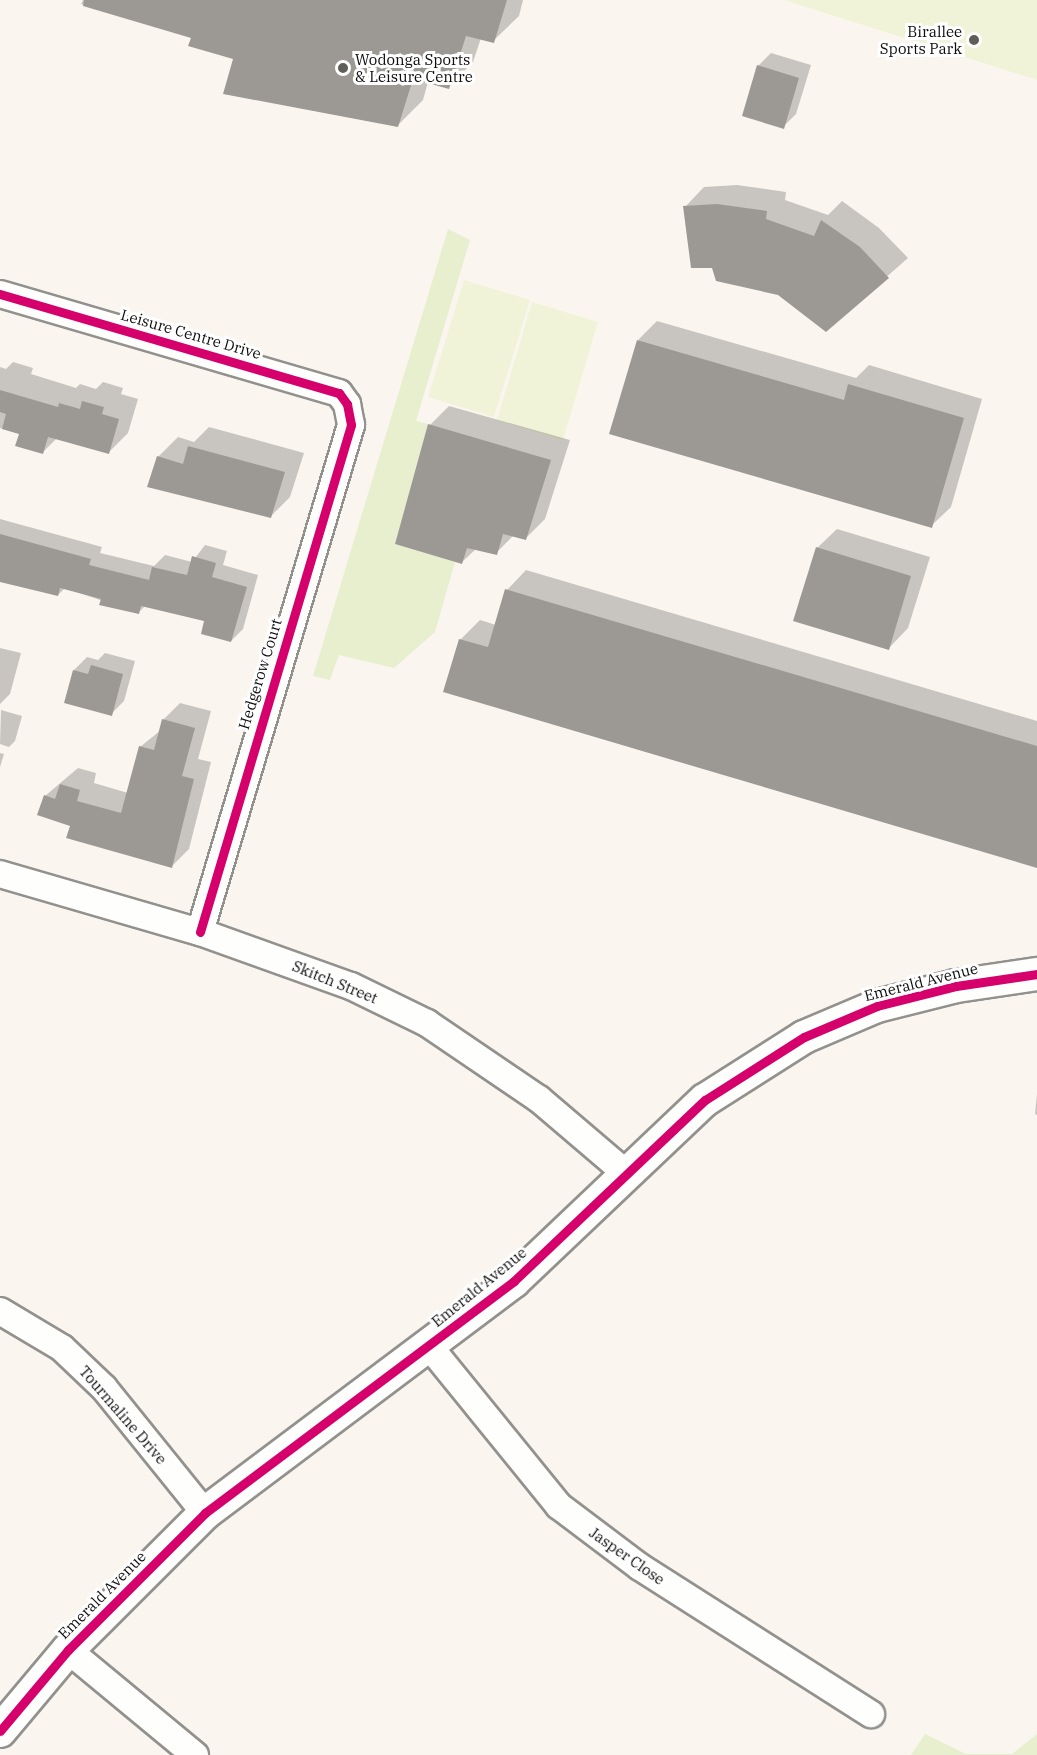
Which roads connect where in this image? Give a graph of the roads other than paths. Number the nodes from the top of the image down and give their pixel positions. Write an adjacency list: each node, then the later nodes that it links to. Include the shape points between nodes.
1 (0, 294): 2 (street, Leisure Centre Drive, via 339,393 347,404)
2 (351, 425): 4 (street, Hedgerow Court)
3 (0, 874): 4 (street, Skitch Street)
4 (200, 932): 6 (street, Skitch Street, via 351,986 427,1023 539,1099)
5 (1037, 974): 6 (street, Emerald Avenue, via 956,986 877,1006 804,1037 705,1100)
6 (628, 1175): 8 (street, Emerald Avenue, via 514,1281)
7 (0, 1311): 9 (street, Tourmaline Drive, via 62,1348 104,1388)
8 (429, 1346): 9 (street, Emerald Avenue); 11 (street, Jasper Close, via 559,1506 640,1568)
9 (205, 1514): 10 (street, Emerald Avenue)
10 (68, 1650): 12 (street, Emerald Avenue); 13 (street)
11 (871, 1714)
12 (0, 1731)
13 (195, 1755)

